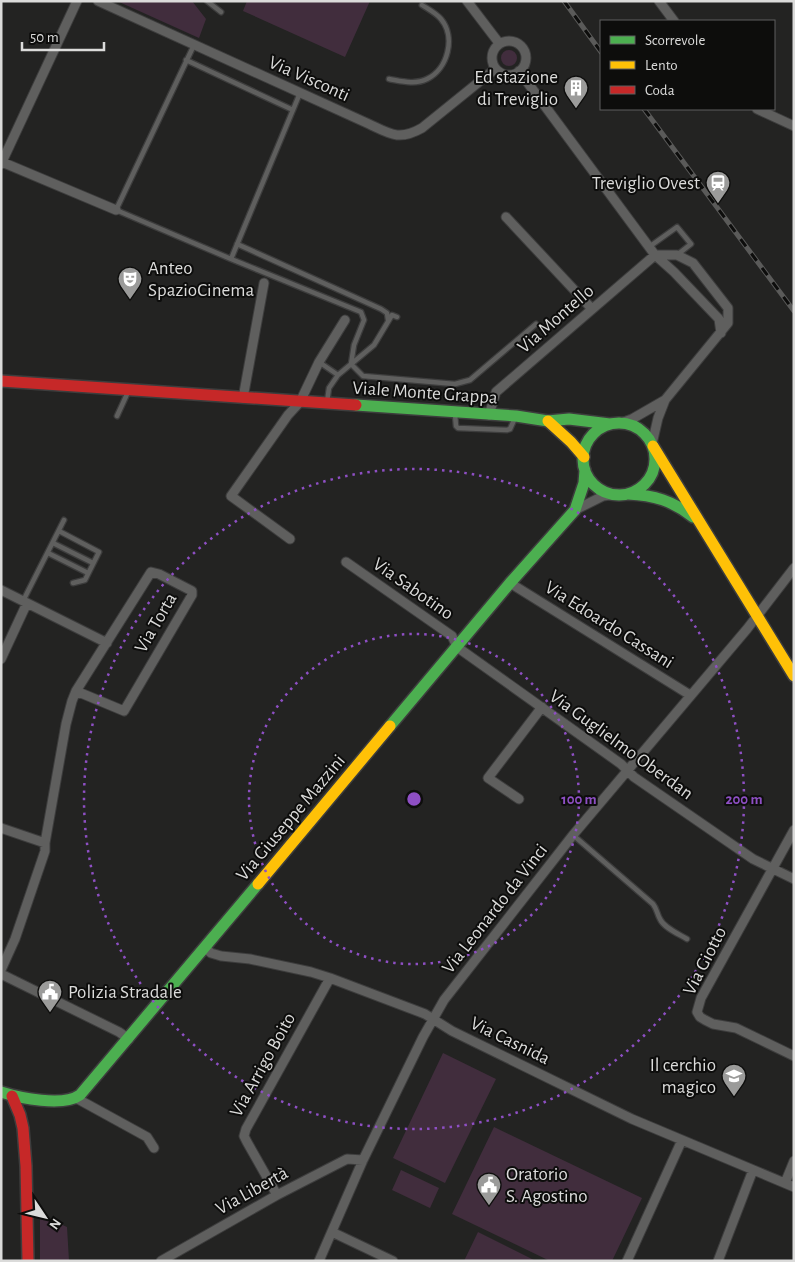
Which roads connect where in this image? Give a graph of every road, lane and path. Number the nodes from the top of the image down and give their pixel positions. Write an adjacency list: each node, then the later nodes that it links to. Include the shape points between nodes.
1 (77, 1): 19 (street)
2 (98, 1): 10 (street, Via Visconti)
3 (207, 1): 7 (lane)
4 (466, 1): 9 (street)
5 (658, 1): 8 (street)
6 (422, 5): 14 (lane, via 441,19 448,32 446,59 439,70 427,79 409,83)
7 (221, 12)
8 (673, 20)
9 (499, 43): 12 (street, via 491,56); 13 (street, via 510,40 522,47 526,61)
10 (194, 45): 11 (lane); 15 (street, Via Visconti)
11 (186, 60): 16 (lane); 20 (lane)
12 (495, 69): 13 (street, via 506,75); 15 (street, Via Visconti, via 409,135 387,132)
13 (519, 71): 23 (street)
14 (389, 79)
15 (300, 93): 16 (lane)
16 (293, 110): 22 (lane)
17 (759, 110): 18 (street)
18 (794, 126)
19 (2, 163): 20 (street)
20 (116, 210): 25 (lane)
21 (506, 216): 29 (street)
22 (237, 244): 25 (lane); 32 (lane, via 382,309)
23 (652, 251): 24 (street); 24 (lane, via 677,227 692,244); 27 (street); 29 (street, Via Montello)
24 (677, 255): 26 (street)
25 (231, 259): 36 (lane, via 361,312 364,320 354,345)
26 (687, 259): 27 (street, via 680,260); 34 (street, via 728,308 728,323)
27 (674, 272): 34 (street, via 719,319)
28 (264, 283): 40 (street)
29 (592, 309): 45 (street, Via Montello, via 496,392)
30 (397, 317): 32 (lane, via 392,315)
31 (346, 320): 35 (street)
32 (388, 320): 36 (lane, via 374,345)
33 (536, 324): 36 (lane, via 470,380 455,384 363,376)
34 (722, 332): 41 (street)
35 (319, 362): 37 (lane); 42 (street)
36 (351, 364): 37 (lane)
37 (338, 375): 43 (lane, via 329,388)
38 (1, 382): 39 (main road, Viale Monte Grappa)
39 (128, 390): 40 (main road, Viale Monte Grappa); 46 (lane)
40 (243, 398): 42 (main road, Viale Monte Grappa)
41 (665, 400): 49 (street, via 632,419); 50 (street)
42 (300, 402): 43 (main road, Viale Monte Grappa); 58 (street, via 231,496)
43 (327, 404): 44 (main road, Viale Monte Grappa)
44 (455, 413): 45 (main road, Viale Monte Grappa); 47 (lane, via 458,428 507,430)
45 (489, 414): 47 (main road, Viale Monte Grappa)
46 (117, 416)
47 (516, 416): 48 (main road, Viale Monte Grappa)
48 (548, 421): 49 (main road, Viale Monte Grappa, via 569,419); 51 (main road)
49 (616, 423): 50 (main road, via 638,428); 51 (main road, via 591,436)
50 (653, 445): 53 (main road, via 655,463 652,474 637,490); 56 (main road)
51 (584, 457): 52 (main road)
52 (585, 470): 53 (main road, via 597,486 607,492); 54 (main road, Via Giuseppe Mazzini)
53 (623, 494): 54 (street, Via Giuseppe Mazzini, via 603,496); 56 (main road, via 652,494 669,500)
54 (575, 510): 66 (main road, Via Giuseppe Mazzini)
55 (64, 520): 57 (lane)
56 (699, 522): 69 (main road)
57 (59, 531): 59 (lane); 62 (lane, via 99,552)
58 (290, 539)
59 (53, 543): 60 (lane); 62 (lane)
60 (48, 553): 64 (lane); 68 (lane)
61 (346, 562): 71 (street, Via Sabotino, via 452,636)
62 (93, 563): 64 (lane)
63 (794, 568): 69 (street, Via Leonardo da Vinci)
64 (88, 573): 65 (lane, via 85,580)
65 (72, 583)
66 (510, 583): 71 (main road, Via Giuseppe Mazzini); 75 (street, Via Edoardo Cassani)
67 (1, 590): 68 (street)
68 (25, 602): 70 (street); 72 (street)
69 (757, 615): 73 (main road); 75 (street, Via Leonardo da Vinci)
70 (108, 643): 74 (street, Via Torta); 74 (street, Via Torta, via 151,572 192,591 124,711)
71 (458, 647): 76 (street, Via Guglielmo Oberdan); 86 (main road, Via Giuseppe Mazzini)
72 (1, 660)
73 (794, 676)
74 (76, 691): 82 (street, Via Torta, via 66,724)
75 (690, 695): 77 (street, Via Leonardo da Vinci)
76 (542, 707): 77 (street, Via Guglielmo Oberdan); 78 (street, via 488,778)
77 (627, 770): 81 (street, Via Leonardo da Vinci); 83 (street, Via Guglielmo Oberdan)
78 (519, 799)
79 (1, 828): 82 (street)
80 (794, 830): 83 (street, Via Giotto)
81 (573, 836): 85 (lane, via 653,904 664,925); 89 (street, Via Leonardo da Vinci)
82 (45, 843): 87 (street, Via Torta, via 46,851)
83 (772, 869): 84 (street, Via Guglielmo Oberdan); 91 (street, Via Giotto, via 698,1006 698,1012 700,1017 713,1024 736,1028)
84 (794, 879)
85 (687, 938)
86 (205, 948): 88 (street, Via Casnida, via 221,956 250,959); 90 (main road, Via Giuseppe Mazzini)
87 (1, 972): 90 (street)
88 (330, 978): 89 (street, Via Casnida); 101 (street, Via Arrigo Boito, via 244,1136)
89 (432, 1019): 94 (street, Via Casnida, via 632,1119); 96 (street, Via Leonardo da Vinci)
90 (129, 1039): 93 (main road, Via Giuseppe Mazzini)
91 (794, 1056)
92 (6, 1094): 93 (main road, via 60,1100); 103 (main road, via 20,1115 23,1128)
93 (76, 1098): 95 (street, via 147,1137)
94 (682, 1140): 98 (street, Via Casnida); 107 (street)
95 (154, 1148)
96 (363, 1160): 101 (street, Via Libertà, via 347,1159); 102 (street, Via Leonardo da Vinci)
97 (794, 1161): 99 (street)
98 (753, 1170): 99 (street, Via Casnida); 108 (street)
99 (785, 1183): 100 (street, Via Casnida)
100 (794, 1187)
101 (277, 1195): 104 (street, Via Libertà)
102 (332, 1232): 105 (street, Via Leonardo da Vinci); 106 (street)
103 (28, 1261)
104 (160, 1261)
105 (319, 1261)
106 (393, 1261)
107 (627, 1261)
108 (718, 1261)

